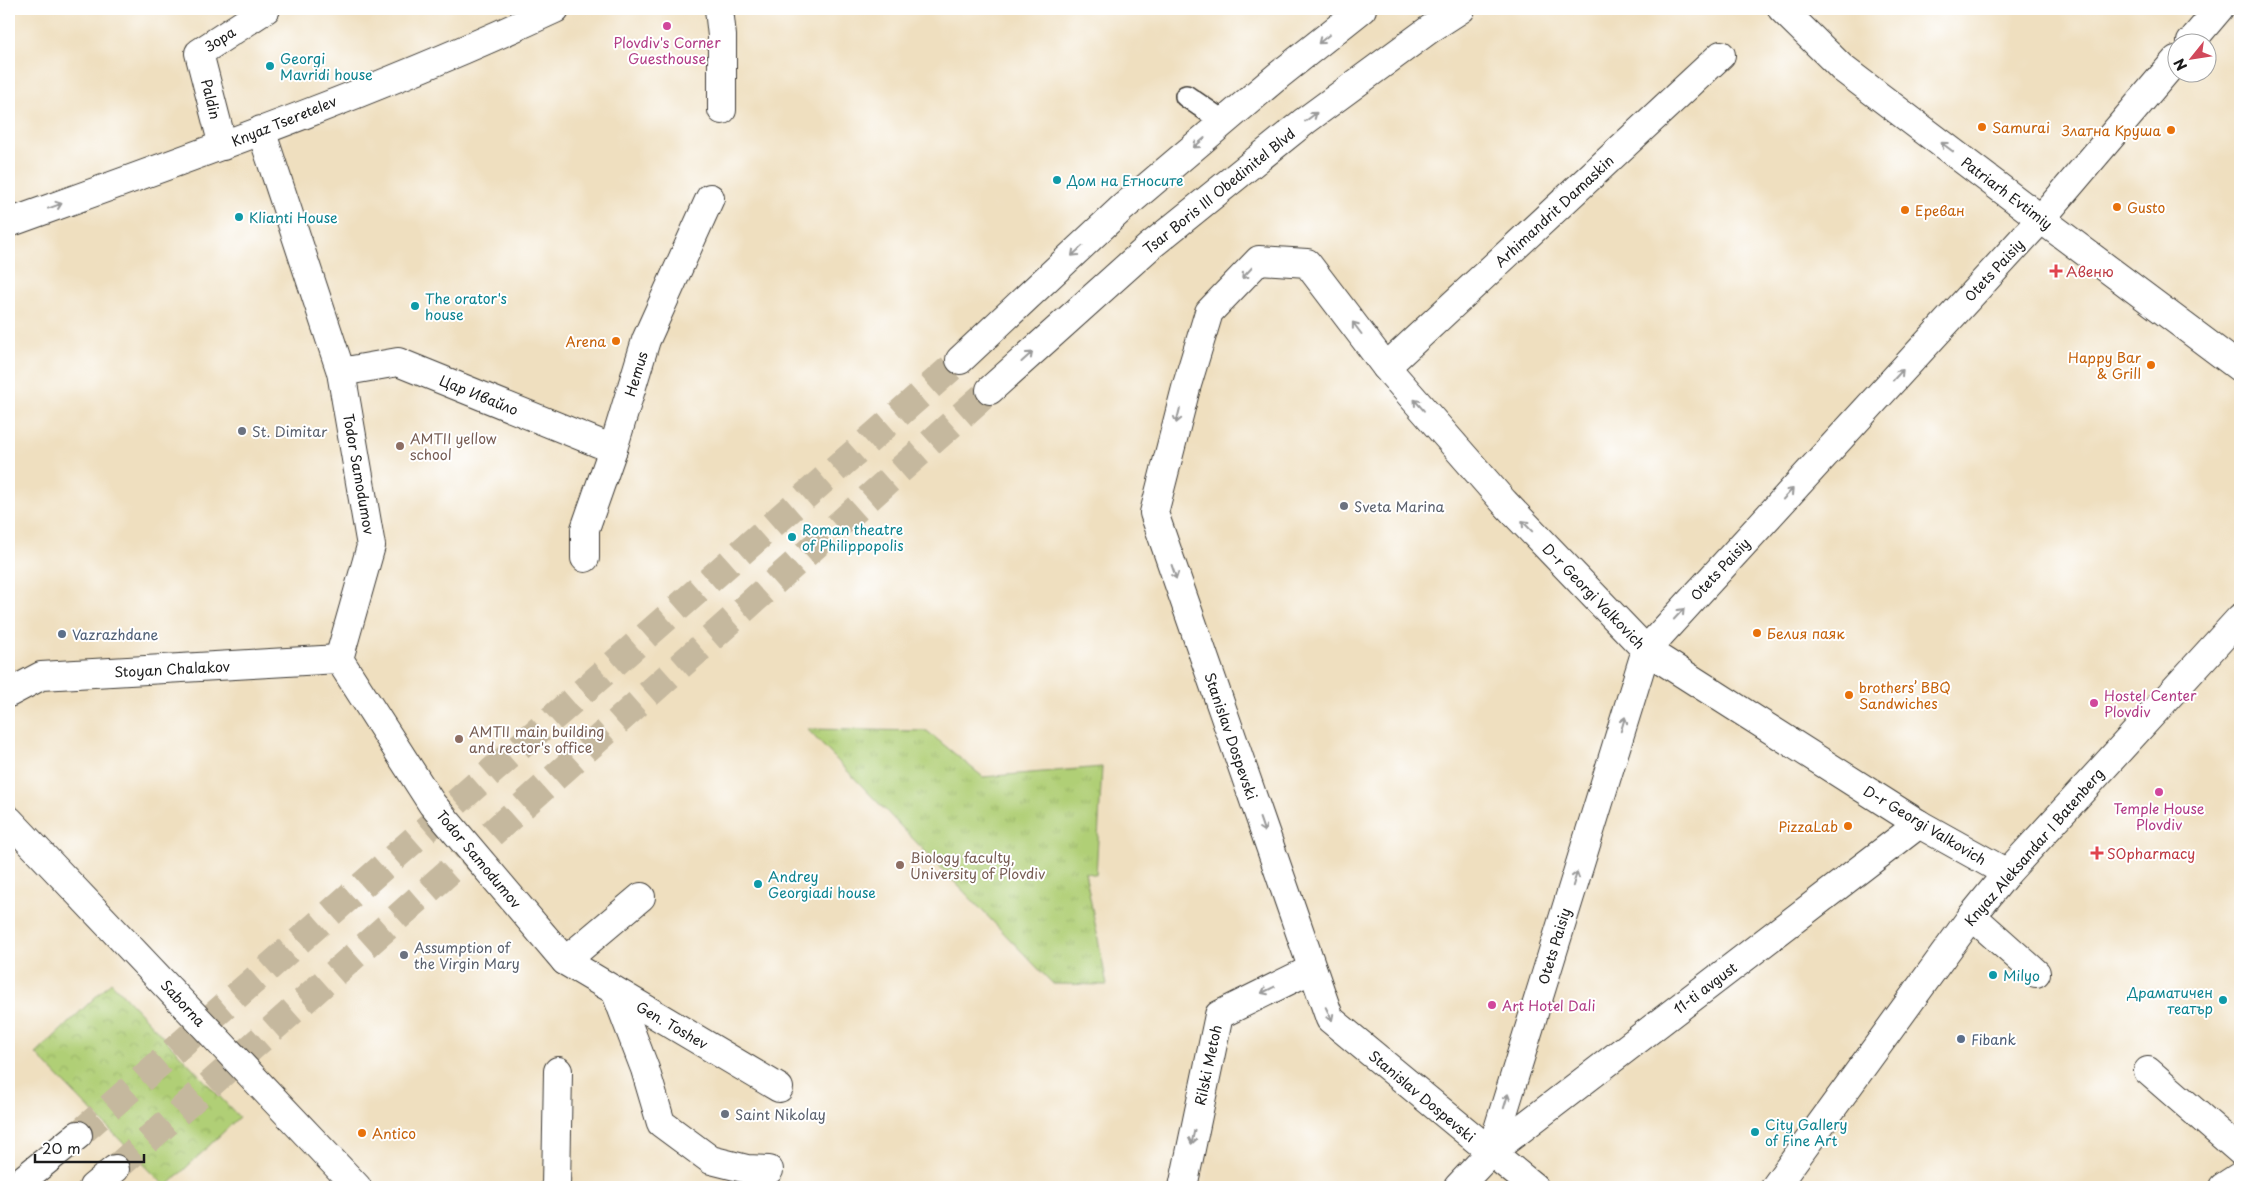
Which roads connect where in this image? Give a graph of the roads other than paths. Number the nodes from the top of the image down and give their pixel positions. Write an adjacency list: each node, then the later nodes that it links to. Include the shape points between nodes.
1 (266, 9): 9 (street, Зора)
2 (555, 9): 15 (street, Knyaz Tseretelev, via 474,46)
3 (719, 9): 13 (street)
4 (1362, 9): 14 (street, one-way to 14)
5 (1461, 9): 25 (street, Tsar Boris III Obedinitel Blvd, one-way to 5, via 1149,247 1305,121)
6 (1782, 9): 18 (street, Patriarh Evtimiy, one-way to 6, via 1842,68)
7 (2220, 9): 8 (street)
8 (2200, 32)
9 (199, 53): 16 (street, Paldin)
10 (1721, 55): 22 (street, Arhimandrit Damaskin)
11 (2166, 72): 18 (street, Otets Paisiy)
12 (1186, 96): 14 (lane)
13 (722, 110)
14 (1224, 122): 21 (street, one-way to 21, via 1122,209)
15 (261, 130): 16 (street, Knyaz Tseretelev); 24 (street, Todor Samodumov)
16 (223, 146): 19 (street, Knyaz Tseretelev, one-way to 16)
17 (710, 198): 26 (street, Hemus, via 646,340)
18 (2041, 219): 23 (street, Patriarh Evtimiy); 29 (street, Otets Paisiy, one-way to 18)
19 (9, 223)
20 (1307, 263): 22 (street, D-r Georgi Valkovich, one-way to 20); 38 (street, Stanislav Dospevski, one-way to 38, via 1258,260 1209,312 1154,513)
21 (960, 360)
22 (1386, 367): 29 (street, D-r Georgi Valkovich, one-way to 22, via 1504,502)
23 (2240, 368)
24 (341, 372): 26 (street, Цар Ивайло, via 398,362); 30 (street, Todor Samodumov, via 371,546)
25 (990, 390)
26 (613, 450): 27 (street, Hemus, via 585,529)
27 (585, 558)
28 (2240, 618): 34 (street, Knyaz Aleksandar I Batenberg)
29 (1646, 650): 33 (street, D-r Georgi Valkovich); 46 (street, Otets Paisiy, one-way to 29)
30 (339, 659): 31 (street, Stoyan Chalakov, via 41,676); 37 (street, Todor Samodumov, via 432,804)
31 (9, 692)
32 (9, 820): 52 (street, Saborna)
33 (1919, 824): 34 (street, D-r Georgi Valkovich); 46 (street, 11-ti avgust)
34 (2007, 873): 36 (street, Knyaz Aleksandar I Batenberg)
35 (641, 897): 37 (street)
36 (1972, 916): 39 (street); 57 (street, Knyaz Aleksandar I Batenberg)
37 (565, 961): 40 (street, Gen. Toshev)
38 (1312, 969): 46 (street, Stanislav Dospevski, one-way to 46, via 1330,1020); 54 (street, Rilski Metoh, one-way to 54, via 1219,1015)
39 (2036, 973)
40 (616, 993): 43 (street, Gen. Toshev); 48 (street, via 645,1069 661,1123 711,1160 748,1169)
41 (558, 1070): 53 (street)
42 (2148, 1072): 45 (street)
43 (779, 1088)
44 (78, 1135): 50 (street)
45 (2240, 1151)
46 (1491, 1152): 55 (street, Otets Paisiy); 56 (street, Stanislav Dospevski)
47 (115, 1169): 51 (street)
48 (769, 1170)
49 (2240, 1176): 58 (street)
50 (14, 1187)
51 (93, 1187)
52 (357, 1187)
53 (556, 1187)
54 (1183, 1187)
55 (1458, 1187)
56 (1534, 1187)
57 (1775, 1187)
58 (2223, 1187)

